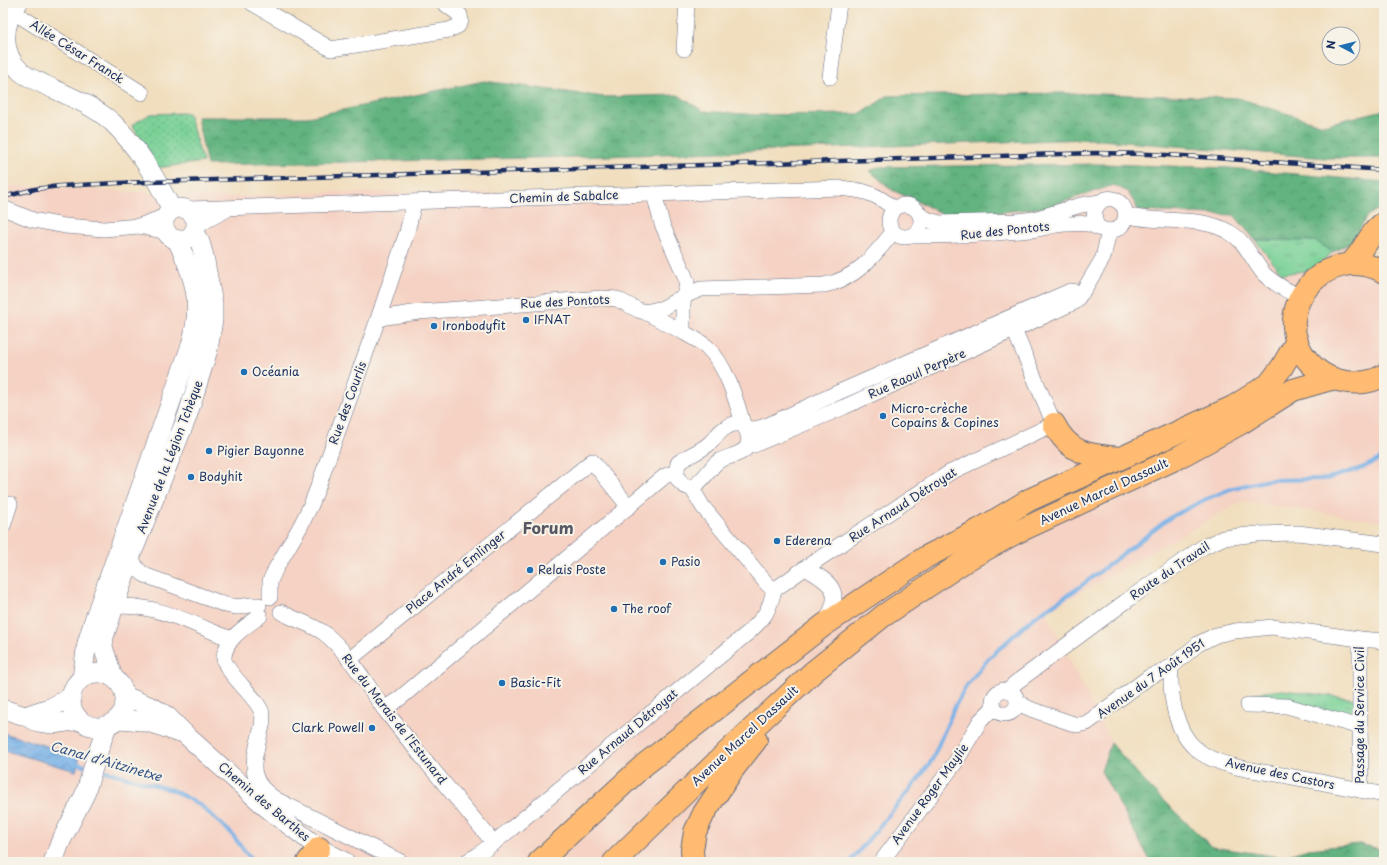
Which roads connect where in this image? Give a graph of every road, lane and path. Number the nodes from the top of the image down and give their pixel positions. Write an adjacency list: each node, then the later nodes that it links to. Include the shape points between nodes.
1 (252, 3): 2 (street, via 331,49 449,30 458,26 461,21 460,15)
2 (444, 3)
3 (687, 3): 6 (street)
4 (839, 3): 7 (street)
5 (15, 7): 8 (street, Allée César Franck); 17 (street, Avenue de la Légion Tchèque, via 7,22 5,40 15,65 30,78 79,100 111,122 137,151 158,182)
6 (684, 49)
7 (830, 78)
8 (142, 93)
9 (654, 194): 11 (street, Chemin de Sabalce); 13 (street, Chemin de Sabalce, via 839,188 870,193); 24 (street, via 662,224 687,282)
10 (1100, 202): 14 (street, via 1109,198 1114,199 1122,205); 15 (street, Rue des Pontots, via 1017,221 944,223); 18 (street, via 1096,206 1094,217)
11 (414, 203): 17 (street, Chemin de Sabalce, via 228,209); 27 (street, Rue des Courlis)
12 (3, 208): 17 (street, Chemin de Sabalce, via 33,220 65,226 104,229)
13 (894, 209): 15 (street, via 902,205 912,206); 19 (street, via 889,217)
14 (1126, 215): 18 (street, via 1119,228); 25 (street, via 1218,226 1240,240 1271,280)
15 (921, 216): 20 (street, via 919,230)
16 (1384, 223): 21 (main road, via 1378,226 1357,258)
17 (180, 224): 44 (street, Avenue de la Légion Tchèque, via 200,242 213,304 213,320 208,350 187,418); 59 (street, Avenue de la Légion Tchèque, via 196,291 196,330 94,620 87,643)
18 (1104, 229): 20 (street, Rue des Pontots, via 1086,224 1064,224 1005,233); 23 (street, Rue Raoul Perpère, via 1103,258)
19 (893, 232): 20 (street, via 902,237); 24 (street, via 867,263 835,283 701,289)
20 (912, 236)
21 (1350, 264): 22 (main road, via 1363,264); 25 (main road, via 1330,269 1312,281)
22 (1384, 272)
23 (1082, 293): 28 (street, Rue Raoul Perpère, via 1075,302); 34 (street, Rue Raoul Perpère, via 1070,291 768,426 751,430)
24 (684, 296): 26 (street, via 663,308); 29 (street)
25 (1300, 297): 30 (main road, via 1295,311)
26 (645, 312): 27 (street, Rue des Pontots, via 617,299 602,298 419,312); 29 (street, Rue des Pontots)
27 (378, 319): 47 (street, Rue des Courlis, via 311,505 276,568)
28 (1014, 330): 33 (street); 35 (street, Rue Raoul Perpère, via 844,407)
29 (683, 332): 34 (street, Rue des Pontots, via 715,356)
30 (1297, 341): 32 (main road, via 1304,357); 36 (main road, Avenue Marcel Dassault, via 1269,384 1233,407)
31 (1384, 375): 32 (main road, via 1365,382 1348,383)
32 (1331, 379): 50 (main road, Avenue Marcel Dassault, via 1293,390 1241,423 1177,458 1015,533 968,559)
33 (1054, 424): 36 (main road, via 1061,437 1078,451); 45 (street, Rue Arnaud Détroyat, via 949,473)
34 (744, 426): 35 (street, via 749,437); 37 (street, Rue Raoul Perpère, via 727,425 710,444 678,463)
35 (748, 446): 38 (street, Rue Raoul Perpère, via 718,461 701,481)
36 (1120, 458): 42 (main road, Avenue Marcel Dassault, via 1028,500)
37 (676, 472): 38 (street, via 682,484); 40 (street, via 665,476)
38 (691, 487): 46 (street, via 703,507)
39 (10, 504): 41 (street)
40 (629, 507): 55 (street, Place André Emlinger, via 592,461); 66 (street, via 400,699)
41 (3, 526)
42 (979, 530): 50 (main road, Avenue Marcel Dassault, via 912,582); 51 (main road, via 926,557)
43 (1384, 544): 61 (street, Route du Travail, via 1298,533 1223,538 1203,547 1014,684)
44 (131, 556): 47 (street, via 138,571 147,576 226,605 238,608 250,605); 48 (street, Avenue de la Légion Tchèque)
45 (805, 568): 46 (street, Rue Arnaud Détroyat); 51 (street, via 826,580 832,589 835,598 833,610)
46 (774, 590): 75 (street, Rue Arnaud Détroyat, via 770,606 761,621 749,632)
47 (263, 606): 49 (street, via 273,598 281,605); 49 (street, via 266,620 273,620); 52 (street)
48 (113, 607): 52 (street, via 136,607 164,613); 58 (street, Avenue de la Légion Tchèque, via 103,647)
49 (280, 612): 55 (street, Rue du Marais de l'Estunard, via 325,634)
50 (882, 616): 57 (main road, Avenue Marcel Dassault)
51 (824, 624): 81 (main road, via 644,765)
52 (231, 639): 79 (street, via 224,656 226,666 262,713 263,722 253,770 260,784 277,800)
53 (1360, 639): 54 (street, Avenue du 7 Août 1951); 56 (street, Avenue du 7 Août 1951, via 1272,627 1246,629 1216,635 1198,644); 70 (street, Passage du Service Civil)
54 (1384, 641)
55 (349, 660): 66 (street, Rue du Marais de l'Estunard)
56 (1171, 667): 61 (street, Avenue du 7 Août 1951, via 1149,677 1087,723 1077,725 1024,706); 73 (street, Avenue des Castors, via 1173,701 1184,736 1195,749 1210,759 1242,768)
57 (814, 672): 82 (main road, Avenue Marcel Dassault); 83 (main road, via 770,722 711,802 695,832)
58 (113, 677): 59 (street, via 100,672); 60 (street, via 122,685)
59 (82, 678): 62 (street, via 76,683)
60 (125, 696): 68 (street, via 124,708); 71 (street, Chemin des Barthes, via 167,716)
61 (1014, 696): 64 (street, via 1002,690 994,699); 64 (street, via 1017,704 1014,711 1007,714 999,713)
62 (71, 697): 67 (street); 69 (street, via 74,714)
63 (1248, 705): 70 (street, via 1287,706)
64 (994, 707): 84 (street, Avenue Roger Maylie, via 980,721 955,763)
65 (3, 709): 67 (street)
66 (384, 709): 75 (street, Rue du Marais de l'Estunard)
67 (25, 716): 69 (street, via 38,722 53,724)
68 (113, 722): 69 (street, via 94,727); 71 (street, Chemin des Barthes, via 141,720); 72 (street)
69 (84, 723): 72 (street)
70 (1360, 727): 73 (street, Passage du Service Civil)
71 (187, 736): 76 (street, Chemin des Barthes, via 267,808)
72 (98, 752): 77 (street, via 85,794)
73 (1360, 790): 74 (street, Avenue des Castors)
74 (1384, 795)
75 (494, 843): 80 (street, Rue Arnaud Détroyat)
76 (314, 855): 78 (street, Chemin des Barthes)
77 (53, 862)
78 (345, 862)
79 (401, 862)
80 (466, 862)
81 (539, 862)
82 (614, 862)
83 (692, 862)
84 (881, 862)

